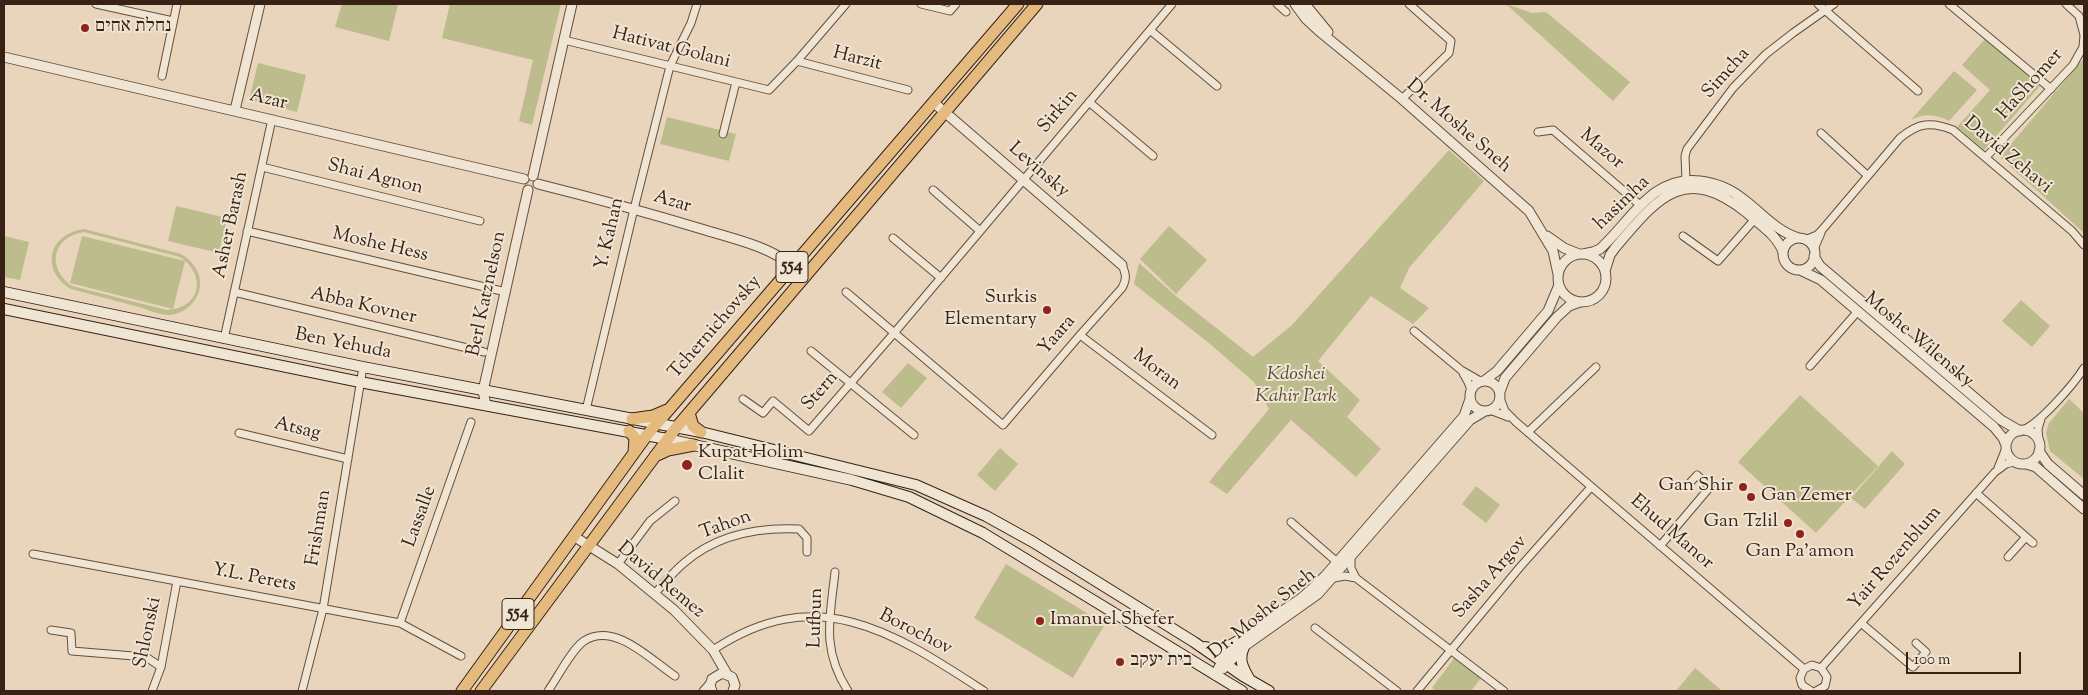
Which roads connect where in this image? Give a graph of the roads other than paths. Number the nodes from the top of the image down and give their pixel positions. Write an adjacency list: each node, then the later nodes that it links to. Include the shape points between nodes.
1 (96, 4): 22 (street)
2 (176, 4): 22 (street)
3 (260, 4): 38 (street)
4 (572, 4): 24 (street)
5 (697, 4): 28 (street, Y. Kahan)
6 (846, 4): 27 (street)
7 (921, 4): 8 (street, via 950,11)
8 (956, 4)
9 (1018, 4): 36 (main road, Tchernichovsky / 554)
10 (1037, 4): 39 (main road, Tchernichovsky / 554)
11 (1172, 4): 23 (street, Sirkin)
12 (1277, 4): 21 (street)
13 (1295, 4): 25 (street, Dr. Moshe Sneh, via 1313,25)
14 (1305, 4): 25 (street, Dr. Moshe Sneh)
15 (1409, 4): 35 (street, via 1451,41 1449,53)
16 (1818, 4): 20 (street)
17 (1834, 4): 20 (street, Simcha)
18 (1949, 4): 32 (street)
19 (2066, 4): 32 (street, HaShomer, via 2079,16 2083,47 2073,66)
20 (1824, 10): 34 (street); 50 (street, Simcha, via 1774,48 1733,88 1687,149)
21 (1286, 12)
22 (173, 21): 29 (street)
23 (1150, 30): 31 (street); 37 (street, Sirkin)
24 (564, 40): 28 (street, Hativat Golani); 48 (street)
25 (1349, 54): 35 (street, Dr. Moshe Sneh)
26 (4, 57): 38 (street, Azar)
27 (797, 61): 30 (street, Hativat Golani, via 769,90); 33 (street, Harzit)
28 (670, 66): 30 (street, Hativat Golani); 53 (street, Y. Kahan)
29 (162, 76)
30 (736, 82): 43 (street)
31 (1217, 86)
32 (2052, 89): 45 (street, HaShomer)
33 (908, 90)
34 (1918, 91)
35 (1402, 99): 56 (street, Dr. Moshe Sneh, via 1529,211)
36 (933, 102): 39 (street, Levinsky); 68 (main road, Tchernichovsky / 554)
37 (1089, 102): 44 (street); 49 (street, Sirkin)
38 (235, 110): 40 (street, Azar)
39 (944, 112): 49 (street, Levinsky); 103 (main road, Tchernichovsky / 554)
40 (272, 119): 46 (street, Asher Barash); 48 (street, Azar)
41 (1538, 132): 52 (street, Mazor, via 1553,130)
42 (1821, 133): 47 (street)
43 (723, 134)
44 (1152, 156)
45 (1986, 157): 47 (street, David Zehavi, via 1953,130 1932,124 1910,129); 63 (street, David Zehavi)
46 (262, 167): 54 (street, Shai Agnon); 59 (street, Asher Barash)
47 (1867, 175): 57 (street, David Zehavi)
48 (532, 180): 53 (street, Azar); 76 (street, Berl Katznelson, via 524,186 528,190)
49 (1023, 180): 58 (street, Sirkin); 67 (street, Levinsky)
50 (1686, 184): 52 (street, hasimha, via 1667,185); 55 (street, via 1735,204); 62 (street, via 1715,184 1728,190 1786,234); 70 (street, hasimha, via 1649,208 1610,255)
51 (933, 190): 58 (street)
52 (1640, 205): 66 (street, hasimha, via 1600,249)
53 (634, 209): 68 (street, Azar, via 754,245); 101 (street, Y. Kahan)
54 (480, 220)
55 (1754, 220): 60 (street, via 1718,261); 64 (street, via 1772,235)
56 (1541, 228): 66 (street, Dr. Moshe Sneh, via 1553,241); 71 (street, Dr. Moshe Sneh, via 1553,251)
57 (1822, 230): 62 (street, David Zehavi, via 1817,235); 65 (street, David Zehavi)
58 (980, 231): 72 (street, Sirkin)
59 (247, 232): 75 (street, Asher Barash); 76 (street, Moshe Hess)
60 (1682, 236)
61 (894, 238): 72 (street)
62 (1802, 239): 64 (street, via 1788,242); 65 (street)
63 (2084, 245)
64 (1783, 252): 69 (street, via 1789,267)
65 (1814, 252): 69 (street, via 1809,267); 111 (street, Moshe Wilensky, via 1820,266 2001,420)
66 (1581, 254): 70 (street, via 1595,257); 71 (street, via 1565,261)
67 (1122, 264): 83 (street, Yaara, via 1126,274 1122,288)
68 (793, 266): 100 (main road, Tchernichovsky / 554)
69 (1800, 270): 80 (street, Moshe Wilensky, via 1821,280)
70 (1605, 271): 78 (street, via 1606,281 1599,295 1593,300)
71 (1558, 274): 73 (street)
72 (940, 278): 82 (street, Sirkin)
73 (1559, 285): 78 (street, via 1569,298); 92 (street, via 1548,311 1497,371)
74 (4, 292): 84 (main road, Ben Yehuda)
75 (234, 292): 84 (street, Asher Barash); 86 (street, Abba Kovner)
76 (506, 292): 95 (street, Berl Katznelson)
77 (846, 292): 82 (street)
78 (1580, 302): 97 (street, via 1562,310 1505,378)
79 (4, 309): 93 (main road, Ben Yehuda)
80 (1858, 311): 87 (street); 121 (street, Moshe Wilensky, via 1994,427)
81 (1414, 331): 91 (street)
82 (895, 332): 83 (street, Yaara, via 1003,425); 94 (street, Stern)
83 (1080, 335): 117 (street, Moran)
84 (224, 339): 88 (main road, Ben Yehuda)
85 (811, 350): 94 (street)
86 (484, 352)
87 (1810, 366)
88 (363, 367): 93 (street, Frishman); 95 (main road, Ben Yehuda)
89 (1596, 367): 113 (street)
90 (2084, 368): 104 (street)
91 (1461, 370): 92 (street); 96 (street)
92 (1482, 381): 96 (street, via 1473,386); 97 (street, via 1495,384)
93 (360, 382): 99 (main road, Ben Yehuda); 123 (street, Frishman)
94 (850, 383): 98 (street, Stern, via 809,431 773,401 763,413); 116 (street)
95 (483, 392): 99 (street, Berl Katznelson); 101 (main road, Ben Yehuda)
96 (1470, 394): 102 (street, via 1475,407); 144 (street, Dr. Moshe Sneh, via 1464,416)
97 (1500, 395): 102 (street, via 1498,403); 107 (street, Ehud Manor, via 1505,411)
98 (743, 399)
99 (486, 405): 110 (main road, Ben Yehuda)
100 (670, 408): 105 (main road, via 653,416); 108 (main road, Tchernichovsky / 554)
101 (586, 410): 105 (main road, Ben Yehuda)
102 (1487, 410): 107 (street, Ehud Manor, via 1502,413); 143 (street, Dr. Moshe Sneh, via 1470,420)
103 (688, 413): 109 (main road, Tchernichovsky / 554); 112 (main road)
104 (2042, 416): 111 (street); 120 (street, via 2038,424)
105 (632, 419): 108 (main road, Ben Yehuda)
106 (471, 422): 153 (street, Lassalle)
107 (1516, 422): 113 (street, Ehud Manor)
108 (657, 424): 109 (main road, Ben Yehuda); 115 (main road, Tchernichovsky / 554)
109 (676, 428): 112 (main road, Ben Yehuda); 118 (main road, Tchernichovsky / 554)
110 (629, 431): 115 (main road, Ben Yehuda); 122 (main road, via 634,438)
111 (2021, 431): 120 (street, via 2031,432); 121 (street, via 2009,437)
112 (701, 432): 159 (main road, Ben Yehuda, via 916,485 986,516 1033,542)
113 (1528, 432): 129 (street, Ehud Manor)
114 (239, 433): 123 (street, Atsag)
115 (647, 435): 118 (main road, Ben Yehuda); 122 (main road, Tchernichovsky / 554)
116 (914, 435)
117 (1212, 435)
118 (667, 439): 119 (main road, Ben Yehuda); 124 (main road, Tchernichovsky / 554)
119 (694, 445): 124 (main road, via 668,450); 168 (main road, Ben Yehuda, via 852,480 910,497 983,533)
120 (2039, 446): 126 (street, via 2036,458); 131 (street, via 2048,464)
121 (2006, 447): 125 (street); 127 (street)
122 (634, 453): 135 (main road, Tchernichovsky / 554)
123 (348, 459): 151 (street, Frishman)
124 (652, 459): 139 (main road, Tchernichovsky / 554)
125 (2014, 462): 126 (street); 127 (street)
126 (2026, 464): 133 (street, via 2036,467)
127 (1995, 472): 130 (street, Yair Rozenblum)
128 (1687, 486): 138 (street, via 1697,475 1710,487)
129 (1591, 487): 138 (street, Ehud Manor); 160 (street, Sasha Argov)
130 (1976, 493): 136 (street); 154 (street, Yair Rozenblum)
131 (2084, 495)
132 (675, 501): 145 (street, via 650,521)
133 (2084, 509)
134 (1291, 522): 144 (street)
135 (575, 537): 139 (street, David Remez); 176 (main road, Tchernichovsky / 554)
136 (2026, 537): 137 (street); 142 (street)
137 (2033, 543)
138 (1660, 546): 166 (street, Ehud Manor)
139 (589, 547): 145 (street, David Remez); 177 (main road, Tchernichovsky / 554)
140 (807, 552): 150 (street, Tahon, via 807,538 799,529 748,531 713,544 685,563)
141 (33, 554): 149 (street, Y.L. Perets)
142 (2008, 557)
143 (1351, 558): 147 (street, Dr. Moshe Sneh); 148 (street)
144 (1337, 562): 157 (street, Dr. Moshe Sneh, via 1302,597)
145 (618, 564): 150 (street, David Remez)
146 (835, 572): 152 (street, Lufbun)
147 (1334, 578): 148 (street); 157 (street, Dr. Moshe Sneh, via 1307,604)
148 (1356, 578): 160 (street)
149 (177, 581): 151 (street, Y.L. Perets); 164 (street, Shlonski)
150 (654, 594): 161 (street, David Remez, via 674,610)
151 (323, 609): 153 (street, Y.L. Perets); 175 (street, Frishman)
152 (830, 618): 161 (street, Borochov, via 802,618 762,625 736,635); 180 (street, Lufbun, via 832,659); 181 (street, Borochov, via 851,621 892,635)
153 (400, 623): 162 (street, Y.L. Perets)
154 (1861, 623): 158 (street, via 1913,667 1926,652); 165 (street, Yair Rozenblum)
155 (1315, 628): 184 (street)
156 (50, 630): 164 (street, via 71,633 72,651 146,657)
157 (1243, 643): 159 (main road, via 1219,649); 163 (street, Dr. Moshe Sneh); 170 (main road, via 1240,658)
158 (1916, 643)
159 (1197, 644): 163 (main road, Ben Yehuda)
160 (1450, 650): 185 (street, Sasha Argov); 186 (street)
161 (715, 654): 167 (street, David Remez); 171 (street)
162 (461, 656)
163 (1224, 664): 168 (street, Dr. Moshe Sneh); 170 (main road, Ben Yehuda)
164 (160, 667): 174 (street, Shlonski)
165 (1821, 668): 166 (street, via 1812,665); 187 (street, via 1826,681 1822,689)
166 (1804, 669): 173 (street, via 1800,678)
167 (727, 674): 171 (street, via 722,673); 172 (street, David Remez, via 734,681)
168 (1215, 675): 182 (main road, Ben Yehuda)
169 (675, 676): 178 (street, via 622,639 608,635 583,642)
170 (1250, 681): 183 (main road, Ben Yehuda)
171 (713, 683): 179 (street)
172 (734, 690)
173 (1806, 690)
174 (152, 691)
175 (302, 691)
176 (462, 691)
177 (480, 691)
178 (548, 691)
179 (703, 691)
180 (848, 691)
181 (984, 691)
182 (1242, 691)
183 (1269, 691)
184 (1397, 691)
185 (1417, 691)
186 (1504, 691)
187 (1816, 691)

